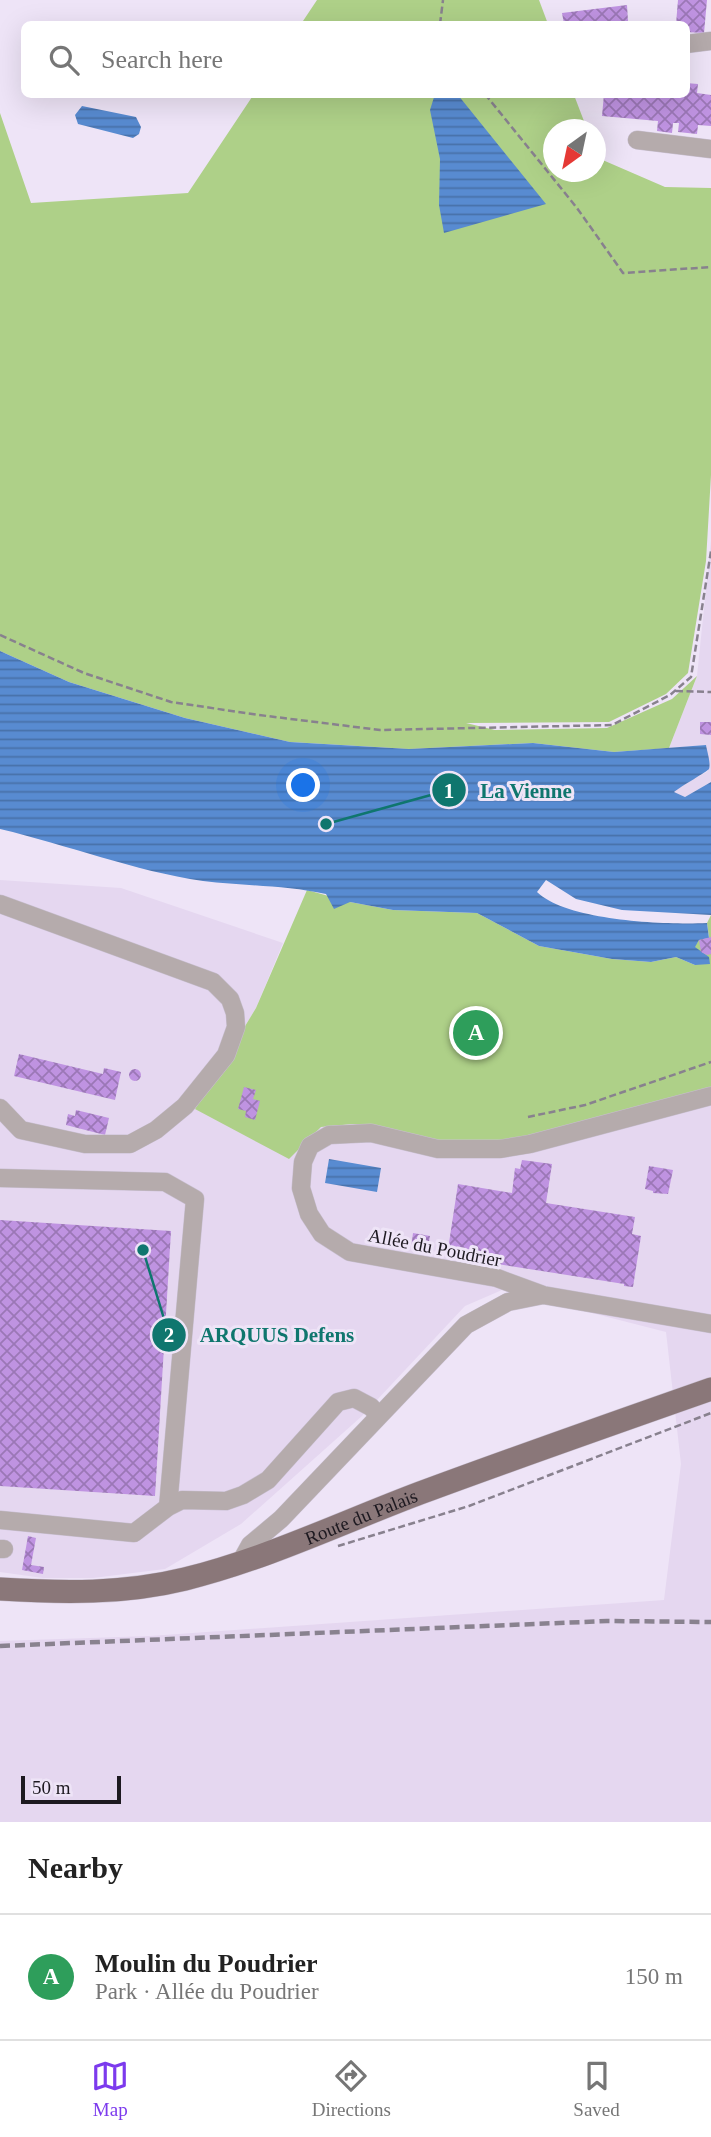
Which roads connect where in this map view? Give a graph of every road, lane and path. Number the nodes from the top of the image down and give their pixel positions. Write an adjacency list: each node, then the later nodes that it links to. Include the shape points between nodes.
1 (443, 0): 2 (path)
2 (440, 21)
3 (711, 41): 4 (street)
4 (690, 44)
5 (488, 98): 8 (path, via 577,208 622,273)
6 (637, 140): 7 (street)
7 (711, 149)
8 (711, 267)
9 (711, 551): 11 (path, via 691,677)
10 (0, 635): 11 (path, via 85,673 171,702 380,730 612,725)
11 (674, 691): 12 (path)
12 (711, 692)
13 (0, 904): 16 (street, via 213,982 230,999 236,1027 226,1055 185,1106 130,1144 85,1144 21,1130)
14 (711, 1062): 17 (path, via 585,1105)
15 (711, 1096): 19 (street, Allée du Poudrier, via 500,1149 439,1149 370,1133 329,1135 310,1146 303,1161 301,1188 309,1214 322,1234 350,1252 497,1278)
16 (0, 1108)
17 (528, 1117)
18 (0, 1178): 23 (street, via 165,1182 195,1199)
19 (543, 1295): 20 (street, Allée du Poudrier); 22 (street, via 508,1302 466,1325)
20 (711, 1324)
21 (711, 1389): 25 (main road, Route du Palais)
22 (379, 1416): 23 (street, via 354,1398 338,1402 268,1480 243,1496 226,1501 182,1500); 25 (street, via 281,1519 250,1545)
23 (168, 1507): 24 (street, via 134,1533)
24 (0, 1520)
25 (240, 1563): 26 (main road, Route du Palais, via 119,1590)
26 (0, 1589)

